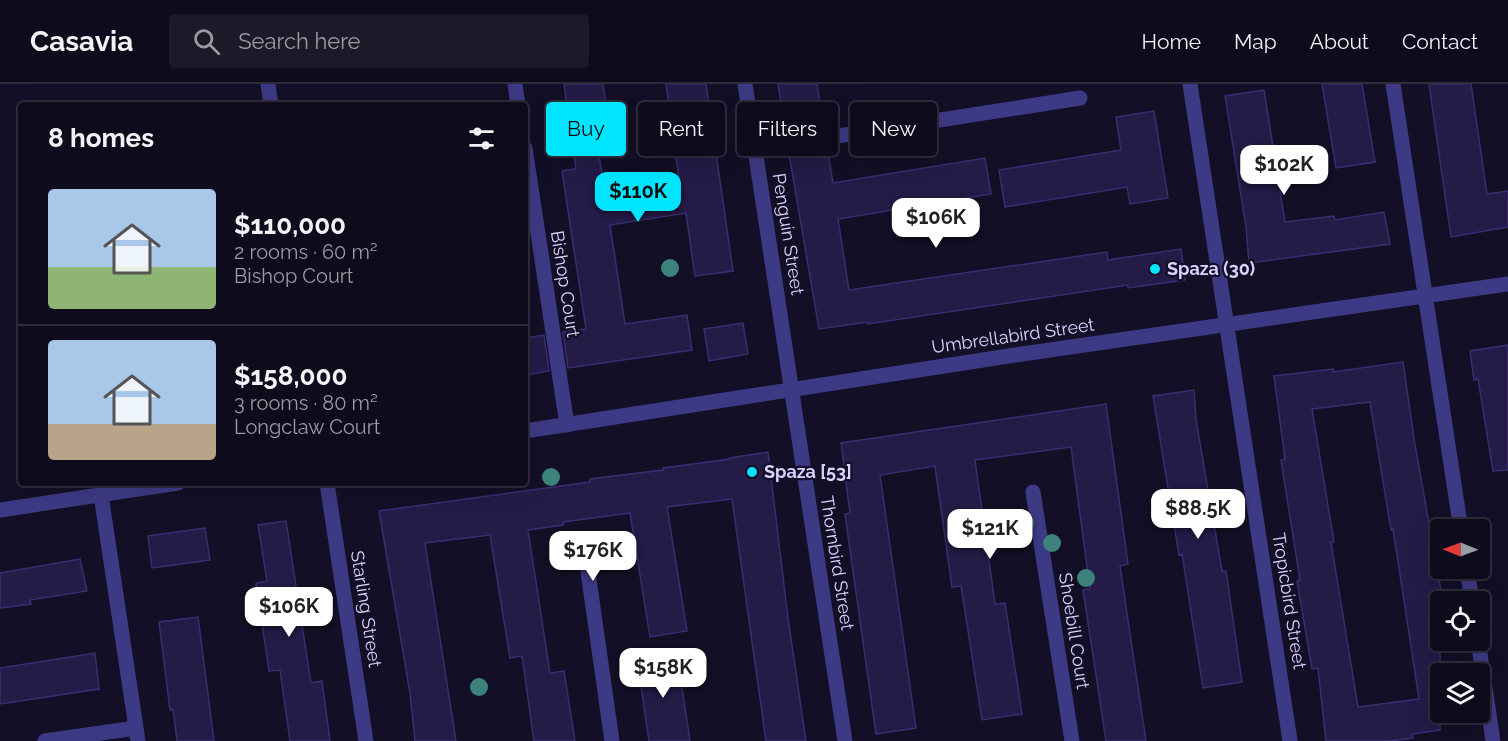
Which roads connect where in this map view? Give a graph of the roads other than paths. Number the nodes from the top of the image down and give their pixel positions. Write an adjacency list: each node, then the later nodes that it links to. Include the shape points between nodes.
1 (268, 84): 7 (street)
2 (515, 84): 8 (street)
3 (745, 84): 9 (street, Penguin Street)
4 (1190, 84): 15 (street, Tropicbird Street)
5 (1393, 84): 14 (street)
6 (1080, 98): 10 (street)
7 (271, 102)
8 (518, 102)
9 (748, 102)
10 (838, 136)
11 (756, 156): 16 (street, Penguin Street)
12 (528, 168): 17 (street, Bishop Court)
13 (1508, 284): 14 (street, Umbrellabird Street)
14 (1426, 296): 15 (street, Umbrellabird Street); 24 (street)
15 (1227, 325): 16 (street, Umbrellabird Street); 33 (street, Tropicbird Street)
16 (792, 390): 17 (street, Umbrellabird Street); 31 (street, Thornbird Street)
17 (567, 425): 18 (street, Umbrellabird Street)
18 (528, 431)
19 (149, 486): 21 (street)
20 (327, 486): 29 (street, Starling Street)
21 (90, 492): 23 (street); 27 (street)
22 (1033, 492): 32 (street, Shoebill Court)
23 (0, 510)
24 (1459, 519)
25 (585, 551): 30 (street)
26 (1480, 651): 34 (street)
27 (137, 734): 28 (street)
28 (45, 741)
29 (366, 741)
30 (612, 741)
31 (845, 741)
32 (1072, 741)
33 (1290, 741)
34 (1493, 741)

